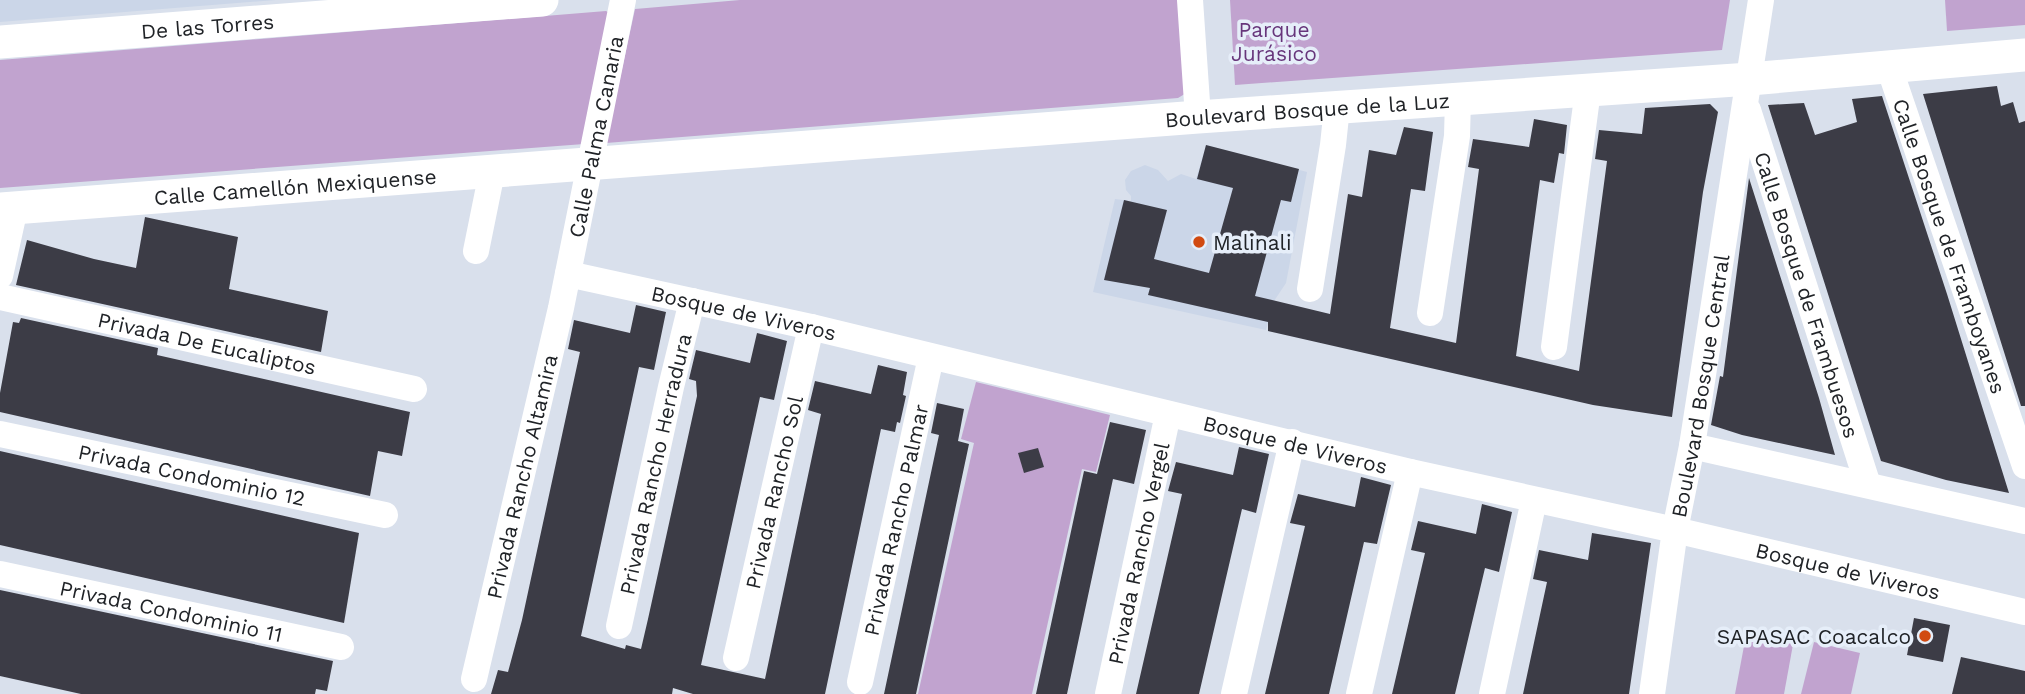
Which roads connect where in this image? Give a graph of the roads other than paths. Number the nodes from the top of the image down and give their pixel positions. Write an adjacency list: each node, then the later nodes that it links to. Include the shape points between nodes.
1 (542, 0): 5 (main road, De las Torres)
2 (623, 0): 13 (street, Calle Palma Canaria)
3 (1189, 0): 12 (street)
4 (1761, 0): 9 (street, Boulevard Bosque Central)
5 (0, 42)
6 (2025, 55): 7 (main road, Boulevard Bosque de la Luz)
7 (1889, 67): 9 (main road, Boulevard Bosque de la Luz); 31 (street, Calle Bosque de Framboyanes)
8 (1588, 90): 9 (main road, Boulevard Bosque de la Luz); 10 (main road, Boulevard Bosque de la Luz); 24 (street)
9 (1748, 91): 30 (street, Boulevard Bosque Central); 33 (street, Calle Bosque de Frambuesos)
10 (1458, 99): 11 (main road, Boulevard Bosque de la Luz); 22 (street, via 1457,136)
11 (1337, 107): 12 (main road, Boulevard Bosque de la Luz); 19 (street)
12 (1198, 117): 13 (main road, Boulevard Bosque de la Luz)
13 (590, 164): 14 (main road, Calle Camellón Mexiquense); 17 (street, Calle Palma Canaria)
14 (492, 172): 15 (main road, Calle Camellón Mexiquense); 16 (street)
15 (8, 208): 18 (street)
16 (476, 251)
17 (568, 274): 21 (street, Bosque de Viveros); 43 (street, Privada Rancho Altamira)
18 (0, 276)
19 (1310, 289)
20 (0, 297): 26 (street, Privada De Eucaliptos)
21 (692, 301): 23 (street, Bosque de Viveros); 40 (street, Privada Rancho Herradura)
22 (1430, 313)
23 (811, 327): 25 (street, Bosque de Viveros); 42 (street, Privada Rancho Sol)
24 (1555, 347)
25 (930, 357): 27 (street, Bosque de Viveros); 44 (street, Privada Rancho Palmar)
26 (414, 389)
27 (1168, 414): 29 (street, Bosque de Viveros); 46 (street, Privada Rancho Vergel)
28 (0, 434): 35 (street, Privada Condominio 12)
29 (1292, 442): 32 (street, Bosque de Viveros); 47 (street)
30 (1692, 446): 33 (street); 37 (street, Boulevard Bosque Central)
31 (2025, 466)
32 (1410, 472): 34 (street, Bosque de Viveros); 48 (street)
33 (1868, 485): 36 (street)
34 (1534, 500): 37 (street, Bosque de Viveros); 49 (street)
35 (385, 515)
36 (2025, 521)
37 (1675, 530): 39 (street, Bosque de Viveros); 45 (street, Boulevard Bosque Central)
38 (0, 574): 41 (street, Privada Condominio 11)
39 (2025, 612)
40 (619, 626)
41 (341, 647)
42 (736, 657)
43 (474, 679)
44 (860, 682)
45 (1655, 689)
46 (1108, 694)
47 (1234, 694)
48 (1359, 694)
49 (1492, 694)

